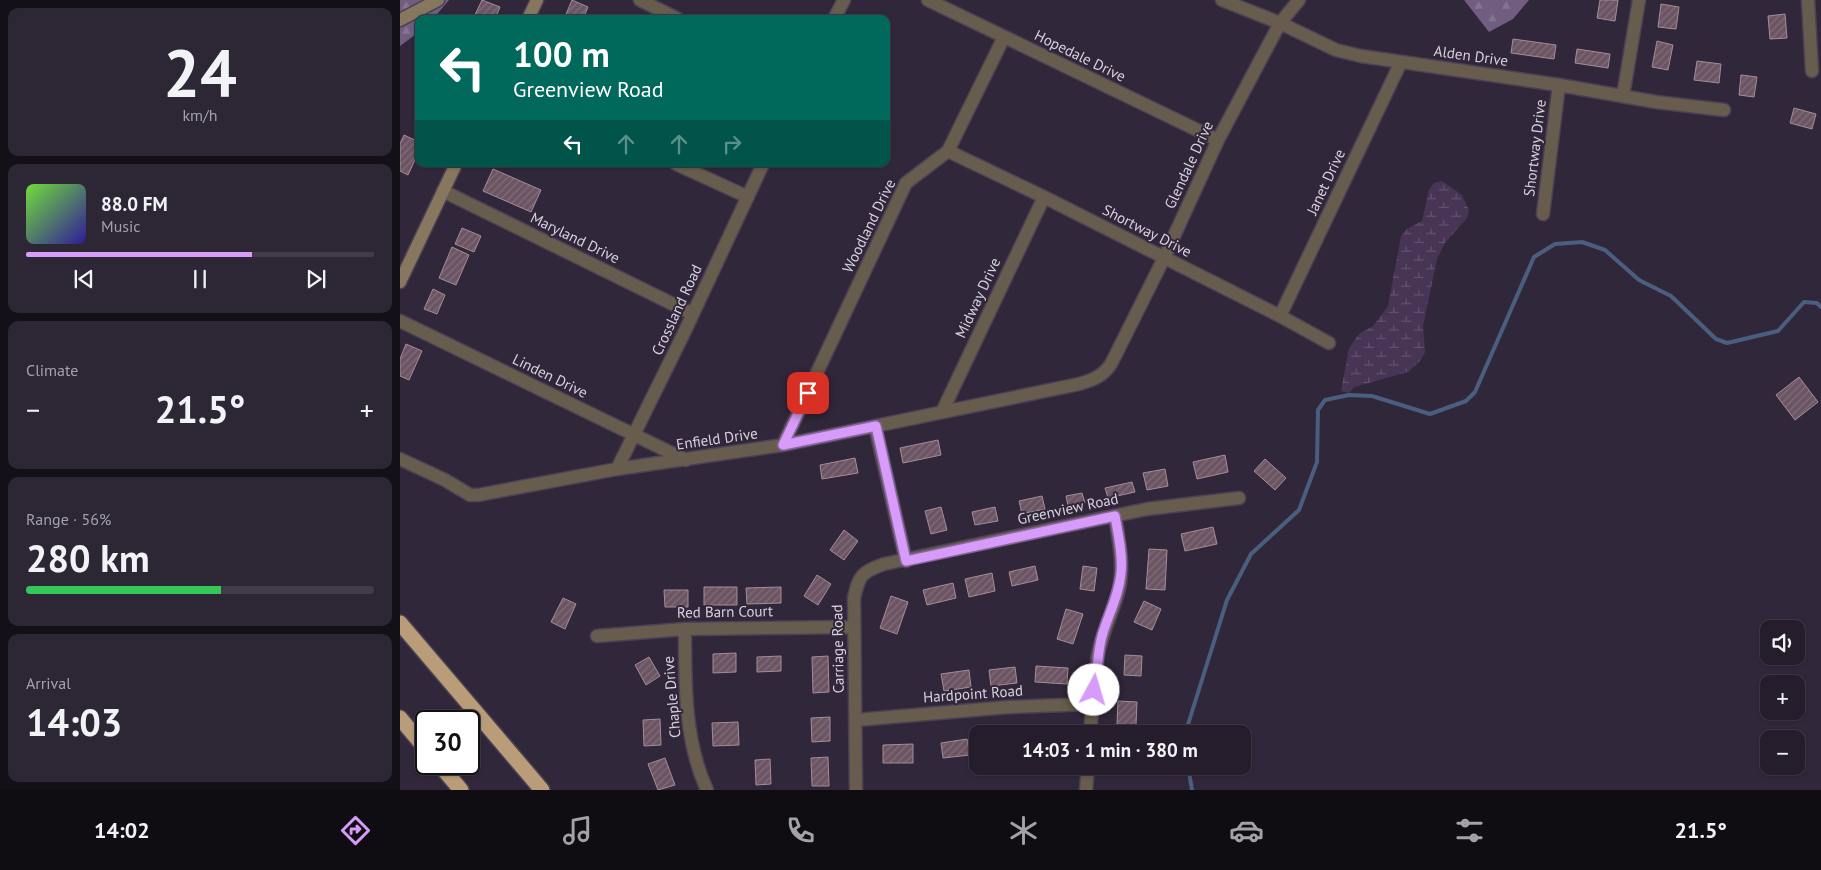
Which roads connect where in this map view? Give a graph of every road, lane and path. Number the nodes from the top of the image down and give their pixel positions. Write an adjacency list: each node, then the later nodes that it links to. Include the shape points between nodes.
1 (438, 0): 13 (main road)
2 (537, 0): 10 (main road)
3 (640, 0): 11 (street)
4 (844, 0): 12 (street)
5 (928, 0): 15 (street, Hopedale Drive)
6 (1222, 0): 14 (street, Alden Drive)
7 (1299, 0): 14 (street, Glendale Drive)
8 (1639, 0): 19 (street)
9 (1808, 0): 17 (street)
10 (530, 15)
11 (670, 15)
12 (836, 15)
13 (400, 20)
14 (1280, 23): 16 (street, Alden Drive, via 1336,50); 21 (street, Glendale Drive)
15 (1004, 36): 21 (street, Hopedale Drive); 22 (street, Woodland Drive)
16 (1401, 62): 18 (street, Alden Drive); 33 (street, Janet Drive)
17 (1812, 71)
18 (1560, 85): 19 (street, Alden Drive); 29 (street, Shortway Drive)
19 (1623, 96): 20 (street, Alden Drive)
20 (1724, 110)
21 (1218, 140): 30 (street, Glendale Drive)
22 (948, 151): 28 (street, Shortway Drive); 40 (street, Woodland Drive, via 906,183)
23 (454, 167): 26 (main road)
24 (683, 167): 27 (street)
25 (762, 167): 27 (street, Crossland Road)
26 (443, 190): 31 (main road); 32 (street, Maryland Drive)
27 (748, 197): 32 (street, Crossland Road)
28 (1044, 197): 30 (street, Shortway Drive); 37 (street, Midway Drive)
29 (1543, 214)
30 (1164, 258): 33 (street, Shortway Drive); 36 (street, Glendale Drive, via 1111,364)
31 (400, 282)
32 (693, 314): 39 (street, Crossland Road)
33 (1280, 316): 35 (street, Shortway Drive)
34 (400, 321): 39 (street, Linden Drive)
35 (1329, 343)
36 (1102, 374): 37 (street, Enfield Drive, via 1090,381)
37 (942, 412): 38 (street, Enfield Drive)
38 (876, 426): 40 (street, Enfield Drive); 46 (street)
39 (633, 435): 42 (street, Linden Drive); 43 (street, Crossland Road)
40 (783, 445): 42 (street, Enfield Drive)
41 (400, 459): 43 (street, Enfield Drive, via 470,495)
42 (686, 460): 43 (street, Enfield Drive)
43 (617, 469)
44 (1239, 498): 45 (street, Greenview Road)
45 (1115, 516): 46 (street, Greenview Road); 51 (street, via 1121,572 1116,599 1097,656)
46 (906, 561): 48 (street, Carriage Road, via 875,567 858,579)
47 (400, 624): 59 (highway)
48 (854, 627): 49 (street, Red Barn Court); 53 (street, Carriage Road)
49 (684, 628): 50 (street, Red Barn Court); 60 (street, Chaple Drive, via 686,706 697,765)
50 (597, 636)
51 (1092, 704): 53 (street, Hardpoint Road, via 1008,707); 54 (street)
52 (400, 718): 55 (highway)
53 (856, 720): 61 (street, Carriage Road)
54 (1091, 725)
55 (415, 736)
56 (448, 775): 58 (highway)
57 (1087, 775): 62 (street)
58 (461, 790)
59 (542, 790)
60 (707, 790)
61 (856, 790)
62 (1086, 790)

